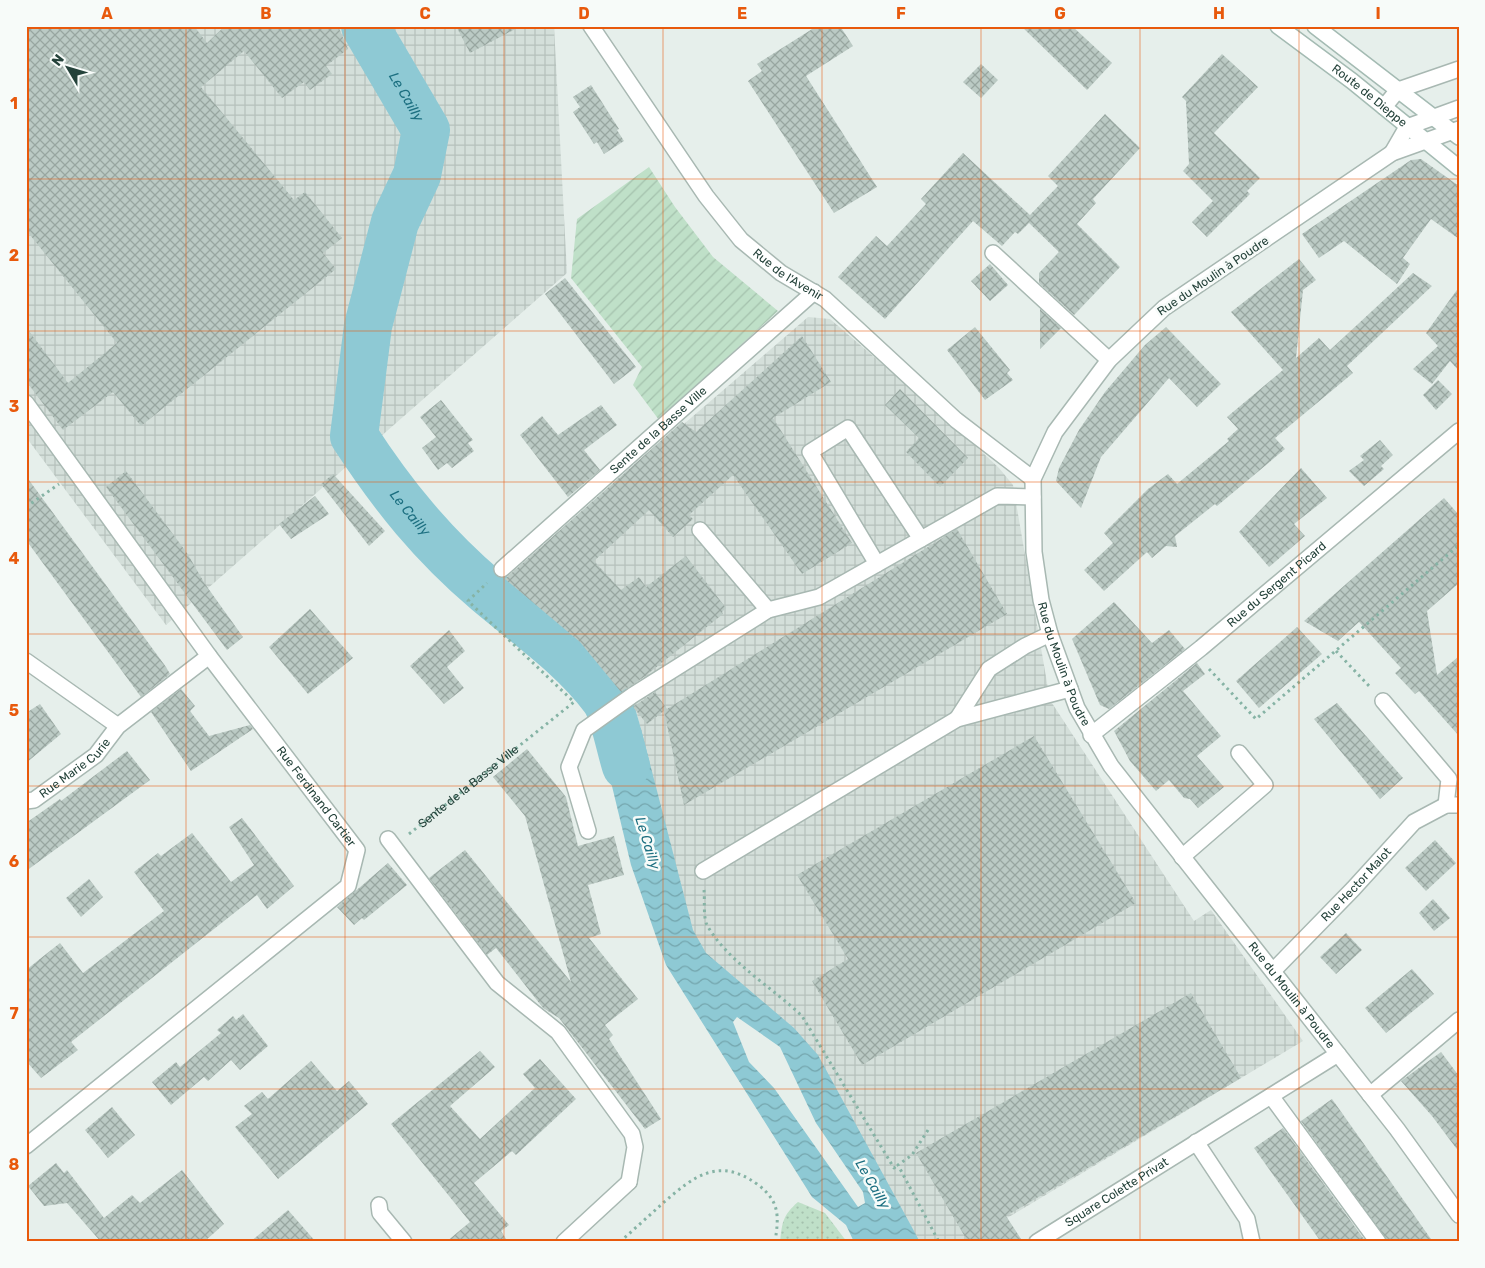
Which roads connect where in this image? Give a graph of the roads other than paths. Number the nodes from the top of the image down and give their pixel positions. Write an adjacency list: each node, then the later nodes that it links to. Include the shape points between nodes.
1 (591, 26): 15 (street, Rue de l'Avenir, via 706,196 741,240 781,273)
2 (1278, 26): 6 (street, Route de Dieppe)
3 (1316, 26): 5 (street, Route de Dieppe)
4 (1459, 69): 5 (street)
5 (1398, 90): 6 (street); 8 (street, Route de Dieppe)
6 (1384, 107): 9 (street, Route de Dieppe)
7 (1459, 108): 8 (street)
8 (1433, 117): 9 (street); 10 (street, Route de Dieppe)
9 (1406, 127): 11 (street, Route de Dieppe); 12 (street, Rue du Moulin à Poudre)
10 (1457, 133): 11 (street, Rue du Moulin à Poudre)
11 (1424, 142): 12 (street, Rue du Moulin à Poudre); 13 (street, Route de Dieppe)
12 (1392, 153): 16 (street, Rue du Moulin à Poudre, via 1164,308)
13 (1459, 168)
14 (993, 253): 16 (street)
15 (814, 292): 19 (street, Rue de l'Avenir, via 826,299 956,420); 24 (street, Sente de la Basse Ville)
16 (1109, 360): 19 (street, Rue du Moulin à Poudre, via 1055,432)
17 (26, 403): 27 (street, Rue Ferdinand Cartier)
18 (1458, 435): 33 (street, Rue du Sergent Picard)
19 (1033, 479): 20 (street, Rue du Moulin à Poudre)
20 (1033, 497): 22 (street, via 997,496); 26 (street, Rue du Moulin à Poudre, via 1034,552)
21 (700, 530): 25 (street)
22 (921, 539): 23 (street); 23 (street, via 848,428 810,452)
23 (877, 564): 25 (street, via 819,598)
24 (502, 569)
25 (768, 610): 37 (street, via 633,695 584,730 570,767)
26 (1050, 634): 29 (street, Rue du Moulin à Poudre); 31 (street, via 989,669)
27 (209, 656): 32 (street, Rue Marie Curie); 47 (street, Rue Ferdinand Cartier, via 356,850 348,886)
28 (26, 661): 32 (street, Rue Marie Curie)
29 (1070, 689): 31 (street); 33 (street, Rue du Moulin à Poudre)
30 (1383, 701): 36 (street, Rue Hector Malot, via 1449,779)
31 (957, 719): 40 (street)
32 (118, 726): 35 (street, Rue Marie Curie, via 96,755 34,800)
33 (1091, 735): 39 (street, Rue du Moulin à Poudre, via 1111,766)
34 (1239, 753): 39 (street, via 1265,785)
35 (26, 801)
36 (1452, 805): 41 (street, Rue Hector Malot, via 1414,822)
37 (588, 831)
38 (395, 839): 51 (street, via 497,983 558,1032 632,1134 635,1147 629,1182)
39 (1182, 857): 41 (street, Rue du Moulin à Poudre)
40 (703, 871)
41 (1273, 971): 43 (street, Rue du Moulin à Poudre)
42 (1458, 1020): 44 (street)
43 (1338, 1054): 44 (street, Rue du Moulin à Poudre); 45 (street, Square Colette Privat)
44 (1370, 1094): 49 (street, Rue du Moulin à Poudre)
45 (1271, 1096): 46 (street, Square Colette Privat); 54 (street)
46 (1196, 1142): 52 (street, Square Colette Privat); 53 (street, via 1247,1219)
47 (26, 1146)
48 (378, 1205): 50 (street, via 380,1213)
49 (1459, 1215)
50 (404, 1242)
51 (564, 1242)
52 (1037, 1242)
53 (1252, 1242)
54 (1378, 1242)

